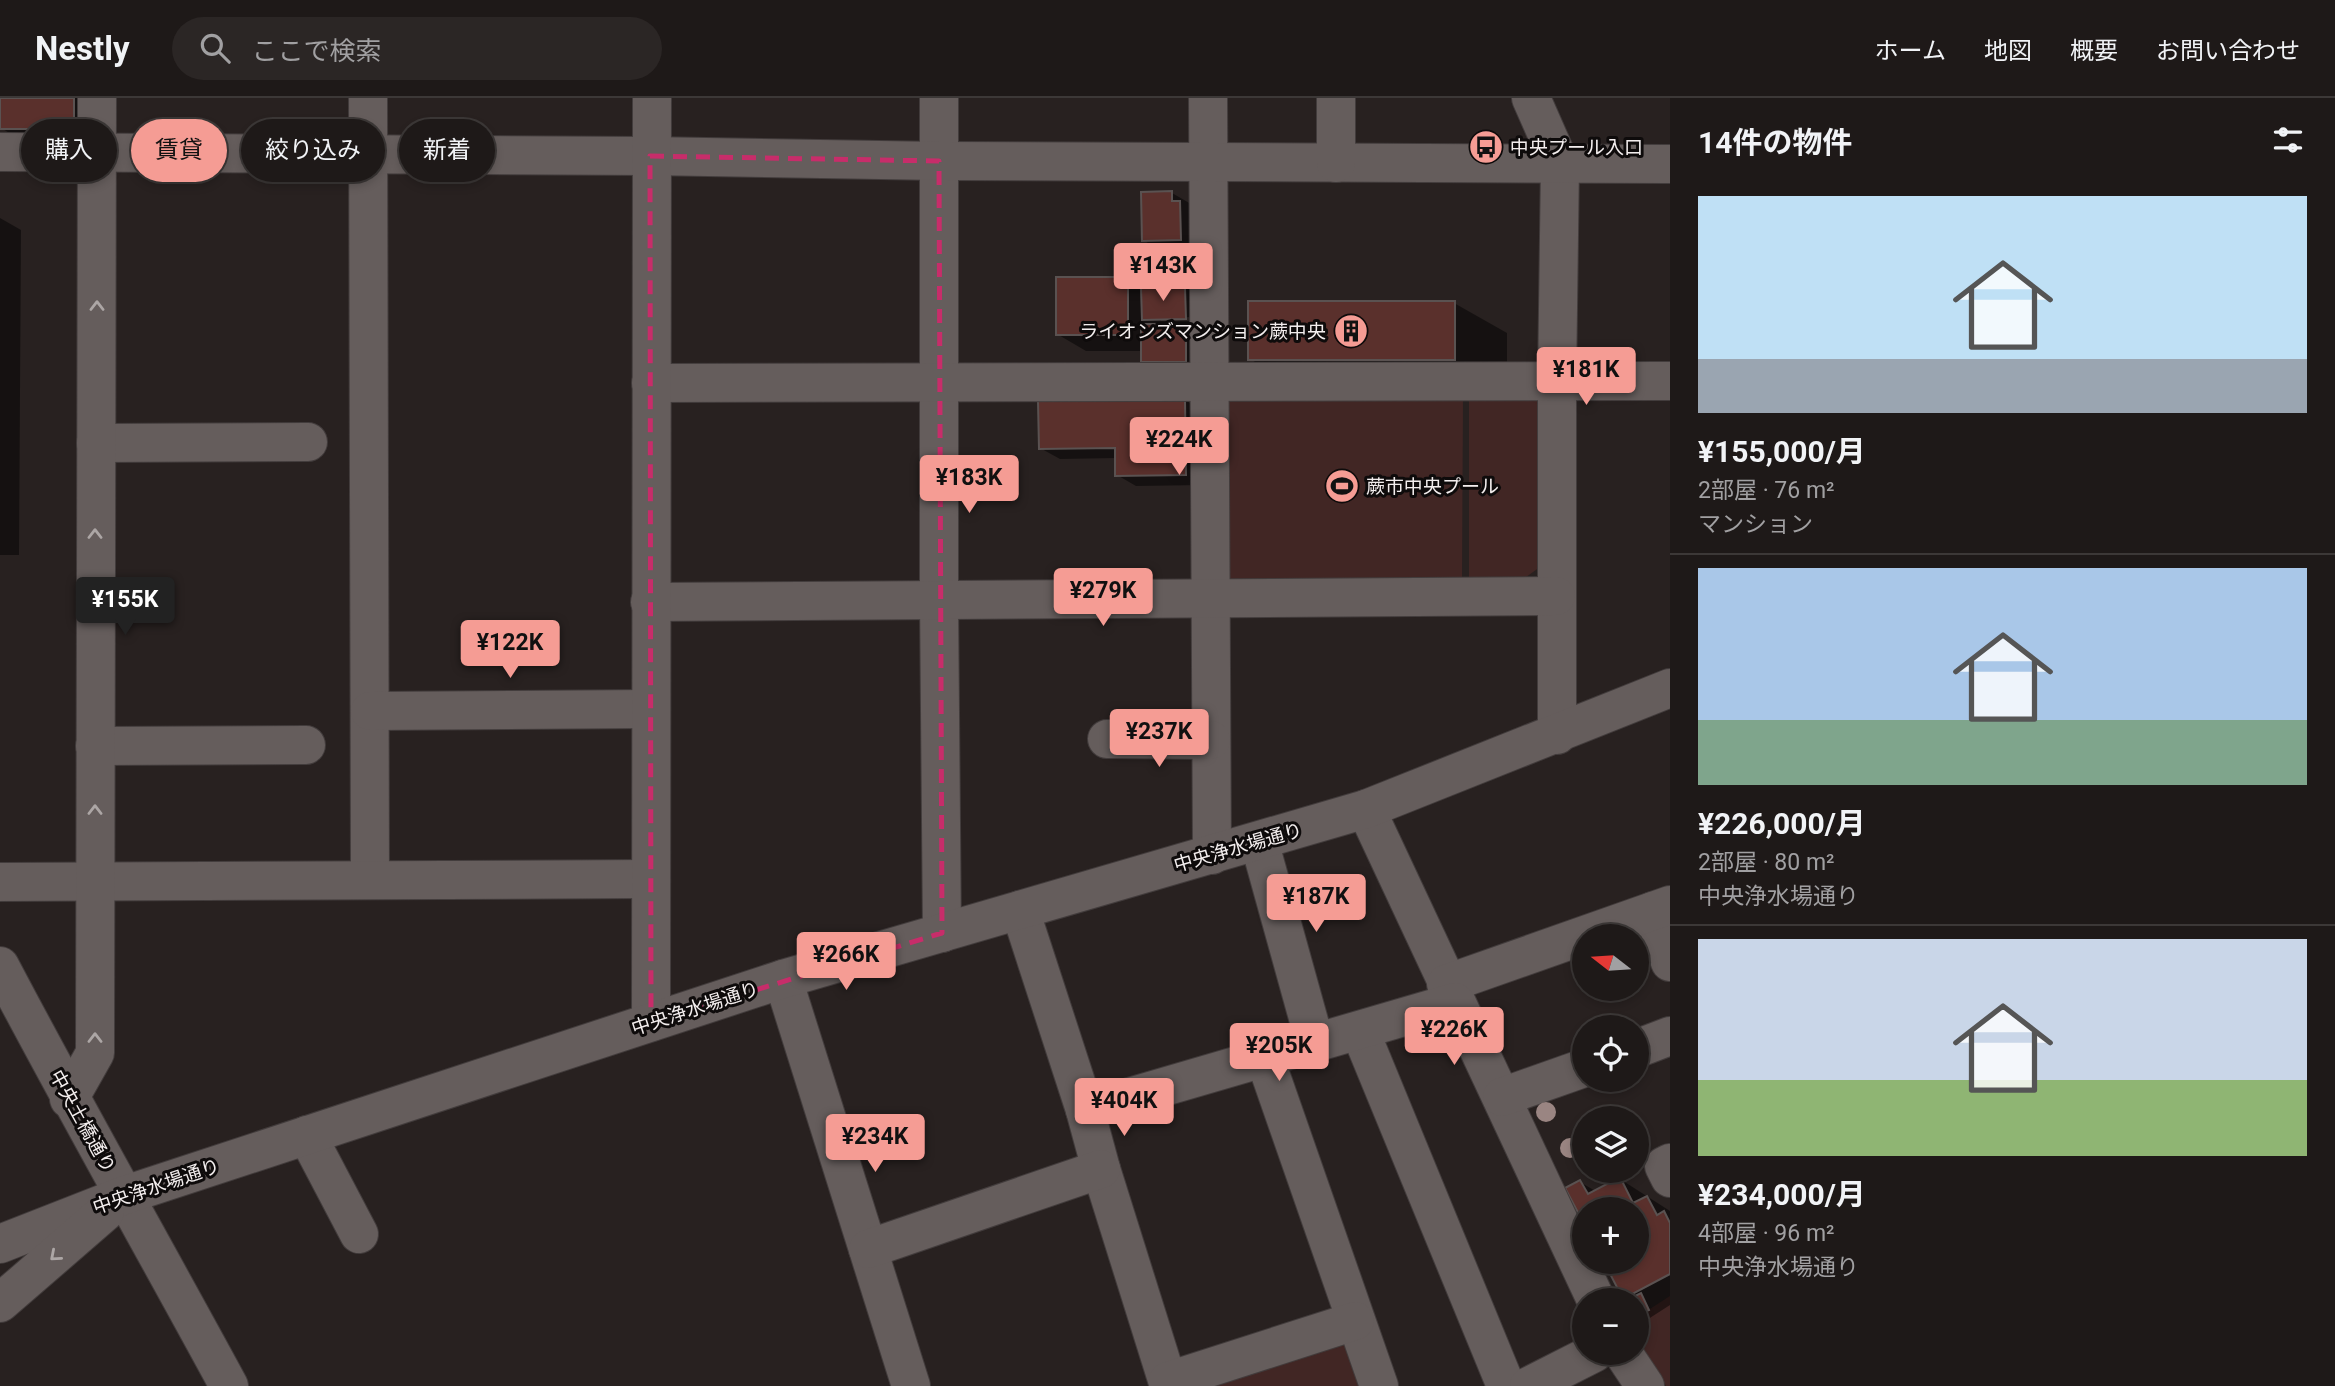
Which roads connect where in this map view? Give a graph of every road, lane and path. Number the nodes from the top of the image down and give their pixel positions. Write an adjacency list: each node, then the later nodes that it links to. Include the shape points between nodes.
1 (97, 98): 8 (street)
2 (368, 98): 9 (street)
3 (652, 98): 15 (street)
4 (939, 98): 16 (street)
5 (1208, 98): 17 (street)
6 (1336, 98): 18 (street)
7 (1531, 98): 19 (street)
8 (97, 119)
9 (368, 119)
10 (0, 152): 11 (street)
11 (21, 152)
12 (117, 153): 13 (street)
13 (241, 154)
14 (385, 155): 15 (street)
15 (650, 156): 16 (street); 26 (street)
16 (939, 161): 17 (street); 27 (street)
17 (1208, 162): 18 (street); 23 (street)
18 (1336, 163): 19 (street)
19 (1560, 164): 20 (street); 24 (street)
20 (1670, 164)
21 (97, 182): 29 (street, one-way to 21)
22 (368, 182): 36 (street)
23 (1209, 381): 24 (street); 27 (street); 31 (street)
24 (1557, 381): 25 (street); 30 (street)
25 (1670, 381)
26 (651, 383): 27 (street); 33 (street)
27 (939, 383): 32 (street)
28 (308, 442): 29 (street)
29 (96, 443): 41 (street, one-way to 29)
30 (1556, 596): 31 (street); 37 (street)
31 (1210, 598): 32 (street); 39 (street)
32 (939, 600): 33 (street); 51 (street)
33 (650, 602): 35 (street)
34 (1670, 688): 37 (street, 中央浄水場通り)
35 (650, 709): 36 (street); 45 (street)
36 (370, 711): 46 (street)
37 (1557, 735): 42 (street, 中央浄水場通り)
38 (1107, 739): 39 (street)
39 (1211, 740): 44 (street)
40 (306, 745): 41 (street)
41 (95, 746): 48 (street, one-way to 41)
42 (1366, 809): 43 (street, 中央浄水場通り); 55 (street)
43 (1259, 841): 44 (street, 中央浄水場通り); 59 (street)
44 (1212, 855): 50 (street, 中央浄水場通り)
45 (651, 879): 46 (street); 56 (street)
46 (370, 880): 48 (street)
47 (0, 882): 48 (street)
48 (95, 882): 64 (street, one-way to 48, via 95,1053)
49 (1662, 908): 52 (street); 55 (street)
50 (1020, 910): 51 (street, 中央浄水場通り); 65 (street)
51 (942, 933): 54 (street, 中央浄水場通り)
52 (1670, 962)
53 (0, 966): 64 (street, 中央土橋通り)
54 (783, 979): 56 (street, 中央浄水場通り); 73 (street)
55 (1451, 993): 57 (street); 63 (street)
56 (651, 1022): 66 (street, 中央浄水場通り)
57 (1360, 1031): 59 (street); 83 (street)
58 (1670, 1036): 60 (street)
59 (1315, 1043): 61 (street)
60 (1649, 1044)
61 (1264, 1056): 65 (street); 76 (street)
62 (1572, 1072): 63 (street)
63 (1502, 1097): 74 (street)
64 (69, 1099): 70 (street, 中央土橋通り)
65 (1086, 1110): 68 (street)
66 (307, 1135): 70 (street, 中央浄水場通り); 71 (street)
67 (1670, 1163): 69 (street, via 1664,1166)
68 (1101, 1169): 73 (street); 79 (street)
69 (1670, 1178)
70 (125, 1195): 72 (street, 中央浄水場通り); 75 (street, one-way to 75); 80 (street, 中央土橋通り)
71 (359, 1234)
72 (0, 1244)
73 (868, 1249): 81 (street)
74 (1590, 1288)
75 (0, 1303)
76 (1355, 1321): 79 (street); 82 (street)
77 (1572, 1364): 84 (street)
78 (1631, 1365): 85 (street)
79 (1168, 1383)
80 (229, 1386)
81 (911, 1386)
82 (1379, 1386)
83 (1506, 1386)
84 (1529, 1386)
85 (1645, 1386)

